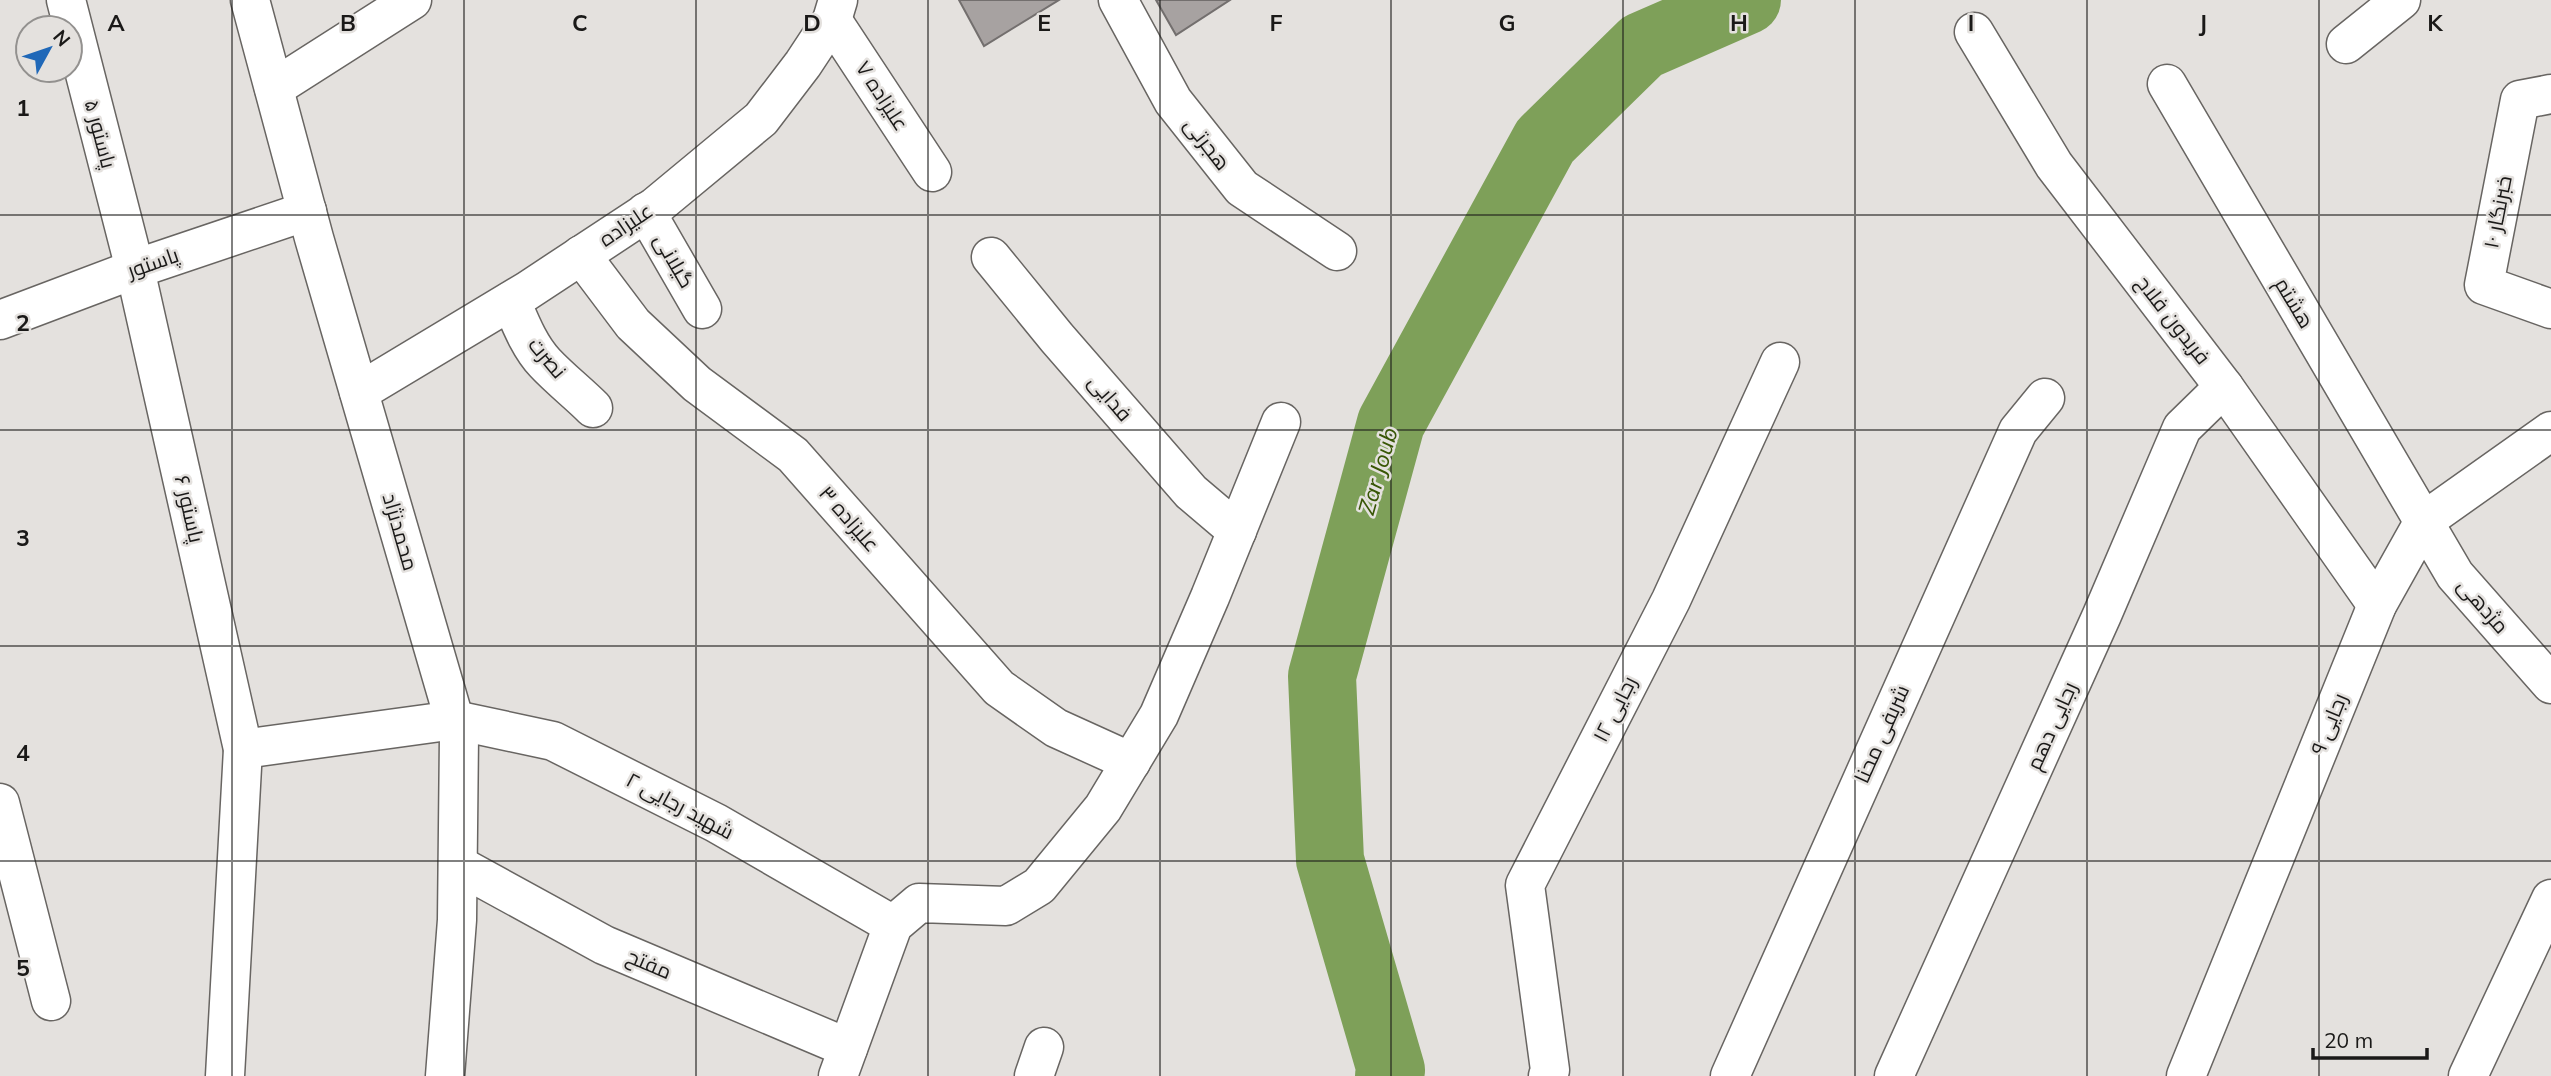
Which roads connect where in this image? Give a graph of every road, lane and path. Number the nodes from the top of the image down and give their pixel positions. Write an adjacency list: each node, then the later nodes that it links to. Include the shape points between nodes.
1 (66, 0): 18 (street, پاستور ۵)
2 (250, 0): 10 (street, محمدنژاد)
3 (412, 0): 10 (street)
4 (1118, 0): 15 (street, هجرتی, via 1173,101 1242,188)
5 (2401, 0): 8 (street)
6 (835, 10): 12 (street, علیزاده ۷); 14 (street, علیزاده, via 803,64 761,119)
7 (1974, 32): 24 (street, فریدون فلاح, via 2054,165)
8 (2347, 44)
9 (2167, 84): 30 (street, هشتم)
10 (274, 88): 13 (street, محمدنژاد)
11 (2551, 94): 21 (street, خبرنگار ۱۰, via 2520,100 2484,285)
12 (932, 172)
13 (307, 211): 18 (street, پاستور); 25 (street, محمدنژاد)
14 (646, 212): 16 (street, علیزاده); 20 (street, گیلانی)
15 (1337, 251)
16 (581, 255): 19 (street, علیزاده); 36 (street, علیزاده ۳, via 633,324 697,384 793,455 999,688 1056,728)
17 (991, 257): 31 (street, فدایی, via 1191,492)
18 (135, 269): 22 (street, پاستور); 35 (street, پاستور ۶)
19 (511, 301): 25 (street, علیزاده); 27 (street, نصرت, via 536,352)
20 (702, 309)
21 (2551, 309)
22 (0, 320)
23 (1780, 362): 43 (street, رجایی ۱۲, via 1671,600 1525,885)
24 (2224, 387): 32 (street, فریدون فلاح); 47 (street, رجایی دهم, via 2182,428)
25 (359, 392): 34 (street, محمدنژاد)
26 (2045, 398): 46 (street, شریفی محنا, via 2018,431)
27 (593, 408)
28 (1281, 422): 31 (street)
29 (2551, 431): 30 (street, رجایی ۹)
30 (2424, 522): 32 (street, رجایی ۹); 33 (street, مژدهی, via 2455,575)
31 (1237, 531): 36 (street, via 1159,715)
32 (2377, 605): 48 (street, رجایی ۹)
33 (2551, 684)
34 (455, 720): 35 (street, شهید رجایی ۲); 38 (street, محمدنژاد, via 459,736); 40 (street, شهید رجایی ۲, via 554,741 716,822)
35 (243, 749): 44 (street, پاستور ۶)
36 (1131, 762): 40 (street, via 1103,808 1039,886 1006,906 919,903)
37 (0, 803): 41 (street)
38 (458, 865): 42 (street, مفتح, via 604,945); 45 (street, محمدنژاد)
39 (2551, 899): 49 (street)
40 (893, 925): 42 (street)
41 (51, 1000)
42 (843, 1062)
43 (1553, 1074)
44 (225, 1076)
45 (445, 1076)
46 (1730, 1076)
47 (1894, 1076)
48 (2186, 1076)
49 (2468, 1076)

